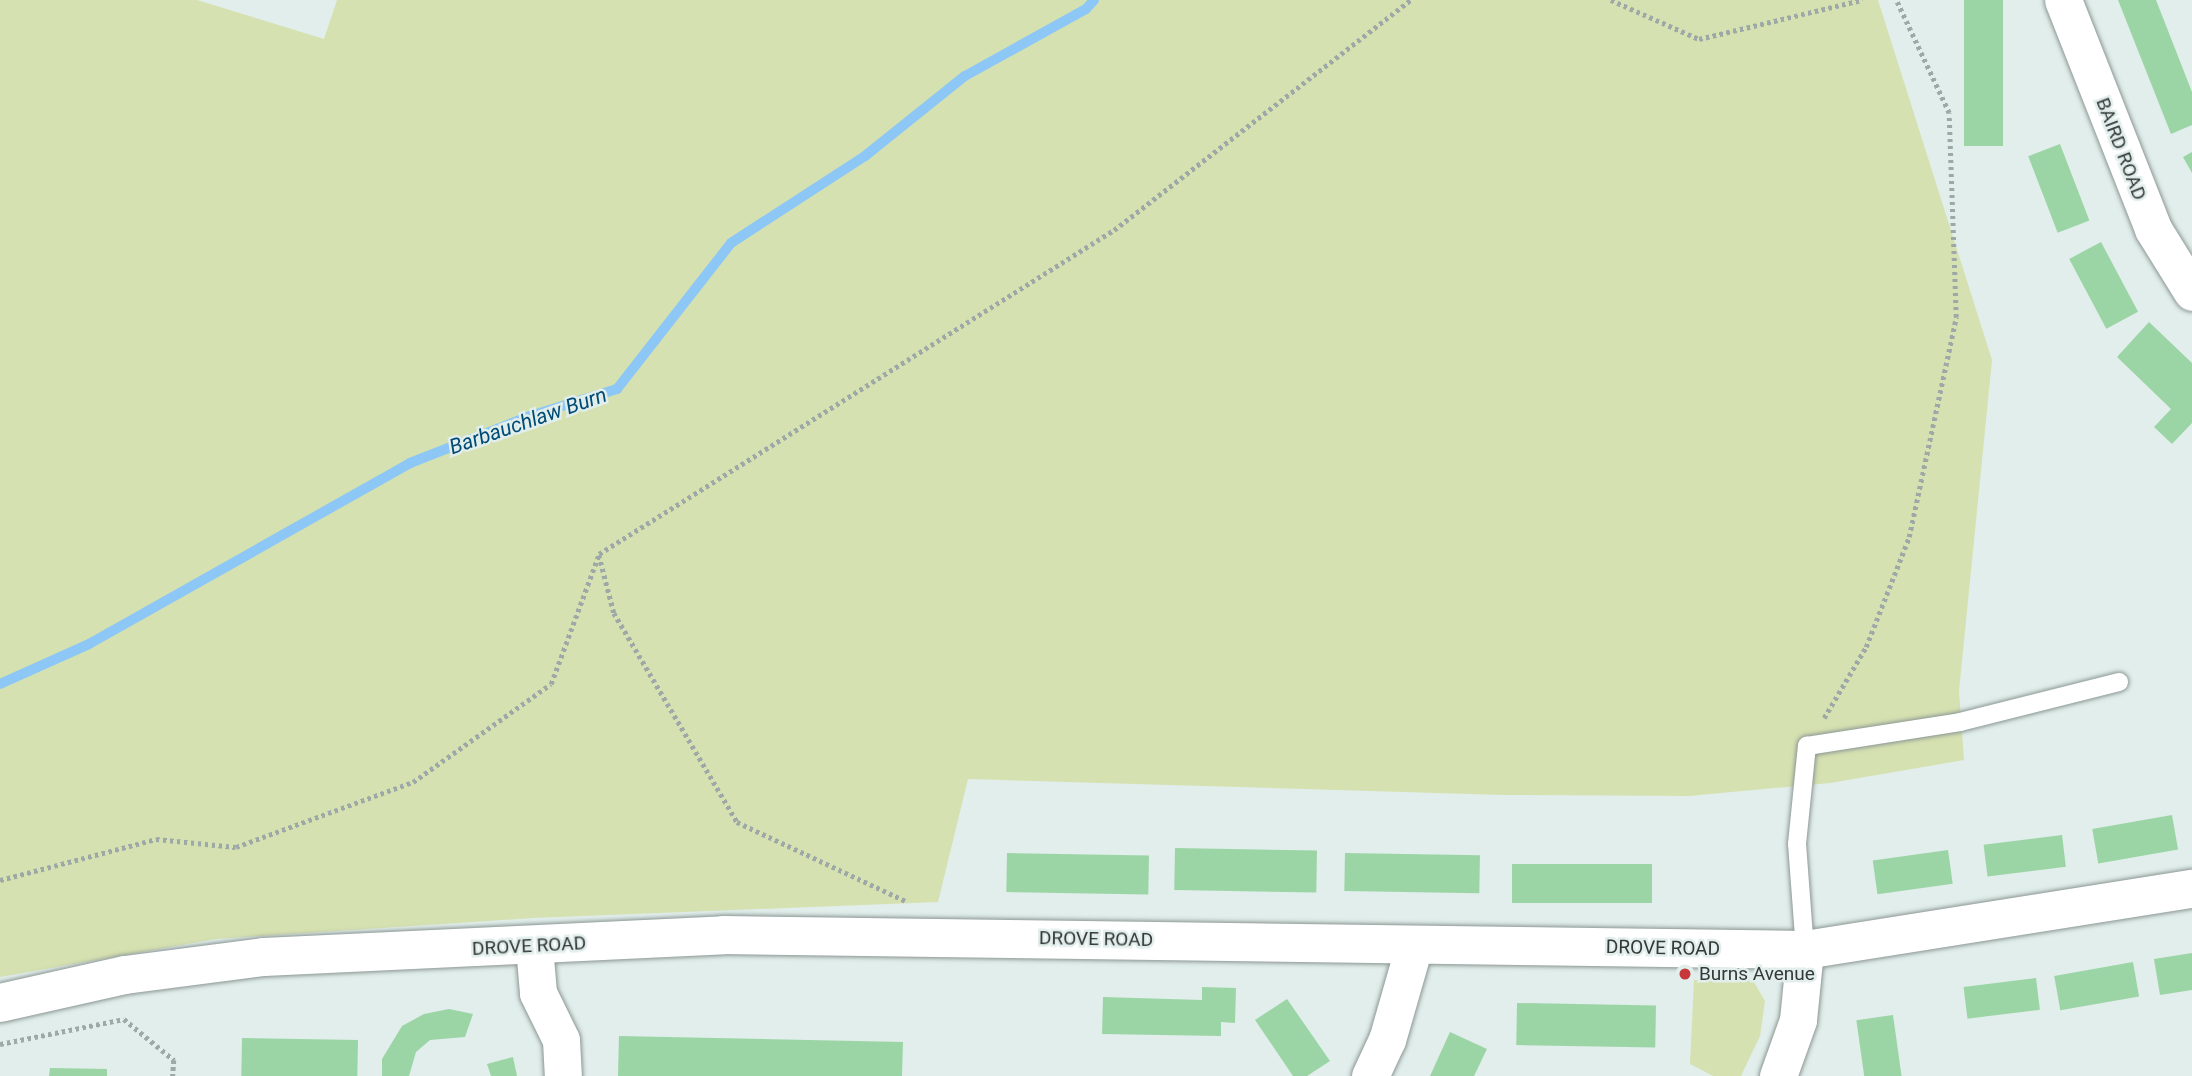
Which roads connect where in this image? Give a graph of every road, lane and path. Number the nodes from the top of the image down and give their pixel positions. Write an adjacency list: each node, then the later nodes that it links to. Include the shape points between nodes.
1 (1410, 0): 7 (path, via 1114,230)
2 (1611, 0): 3 (path, via 1699,39)
3 (1862, 0)
4 (1896, 0): 9 (path, via 1949,113 1956,317 1909,537 1866,647)
5 (2063, 0): 6 (street, BAIRD ROAD, via 2153,229)
6 (2192, 292)
7 (599, 554): 10 (path, via 551,684 413,782 236,847 156,839); 12 (path, via 614,613 737,822)
8 (2119, 682): 9 (lane, via 1960,722)
9 (1807, 746): 15 (lane, via 1797,844)
10 (0, 880)
11 (2192, 889): 15 (street, DROVE ROAD)
12 (914, 905)
13 (534, 946): 14 (street, DROVE ROAD, via 724,935); 16 (street, DROVE ROAD, via 264,957 125,975); 19 (street, via 538,993 561,1040)
14 (1414, 946): 15 (street, DROVE ROAD); 20 (street, via 1387,1040)
15 (1805, 950): 21 (street, via 1798,1020)
16 (0, 1003)
17 (0, 1044): 18 (path, via 124,1019 174,1060)
18 (173, 1076)
19 (564, 1076)
20 (1370, 1076)
21 (1778, 1076)

